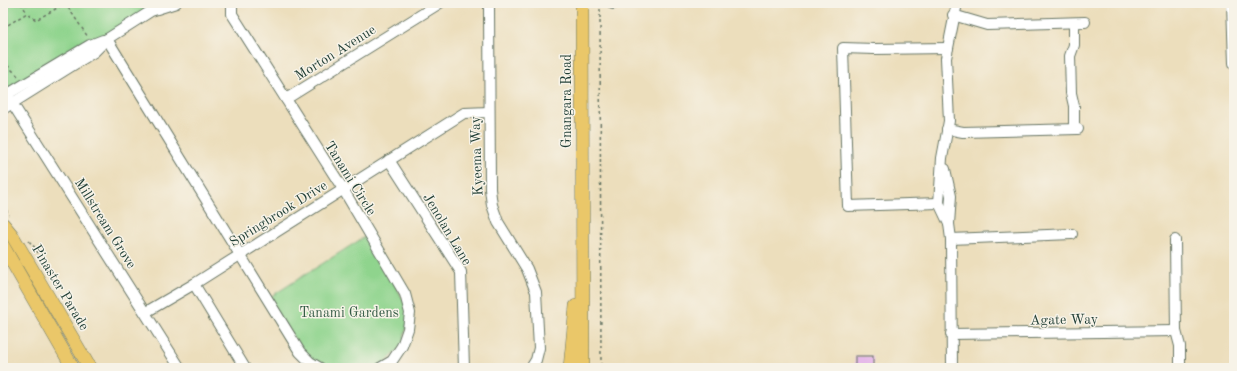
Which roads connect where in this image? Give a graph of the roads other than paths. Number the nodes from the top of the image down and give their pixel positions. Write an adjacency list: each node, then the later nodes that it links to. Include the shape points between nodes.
1 (176, 3): 11 (street, via 151,11)
2 (232, 3): 15 (street, Tanami Circle, via 232,14)
3 (440, 3): 15 (street, Morton Avenue)
4 (489, 3): 17 (street, Kyeema Way)
5 (582, 3): 22 (main road, Gnangara Road)
6 (957, 3): 8 (street)
7 (1232, 3): 13 (street)
8 (953, 15): 10 (street, via 987,25); 12 (street)
9 (1085, 22): 10 (street)
10 (1074, 23): 18 (street, via 1074,45 1070,56 1076,129 963,132)
11 (107, 39): 14 (street, via 94,52); 14 (street, via 92,44 24,84); 30 (street)
12 (948, 48): 18 (street); 23 (street, via 843,48 848,206)
13 (1234, 62)
14 (8, 98): 16 (street); 32 (street, Millstream Grove)
15 (286, 99): 21 (street, Tanami Circle)
16 (3, 109)
17 (489, 112): 20 (street, Springbrook Drive, via 464,113); 43 (street, Kyeema Way, via 492,205 498,222 527,269 536,292 539,348 536,360)
18 (947, 130): 19 (street)
19 (942, 158): 23 (street); 25 (street, via 951,196)
20 (389, 160): 21 (street, Springbrook Drive); 42 (street, Jenolan Lane, via 460,272)
21 (343, 189): 30 (street, Springbrook Drive); 35 (street, Tanami Circle, via 407,300 410,312 408,329)
22 (582, 199): 44 (main road, Gnangara Road); 45 (main road, Gnangara Road)
23 (939, 203): 25 (street)
24 (3, 224): 37 (main road, Pinaster Parade, via 12,235)
25 (949, 224): 27 (street)
26 (1072, 234): 27 (street)
27 (951, 239): 34 (street)
28 (1175, 240): 33 (street)
29 (3, 246): 36 (main road, Pinaster Parade)
30 (239, 254): 31 (street, Springbrook Drive); 40 (street, via 300,352)
31 (194, 284): 32 (street, Springbrook Drive); 39 (street)
32 (146, 312): 38 (street, Millstream Grove)
33 (1176, 331): 34 (street, Agate Way); 47 (street, via 1180,346)
34 (951, 334): 46 (street)
35 (396, 365): 41 (street, Tanami Circle)
36 (73, 368)
37 (90, 368)
38 (180, 368)
39 (245, 368)
40 (320, 368)
41 (380, 368)
42 (464, 368)
43 (530, 368)
44 (570, 368)
45 (583, 368)
46 (952, 368)
47 (1180, 368)

